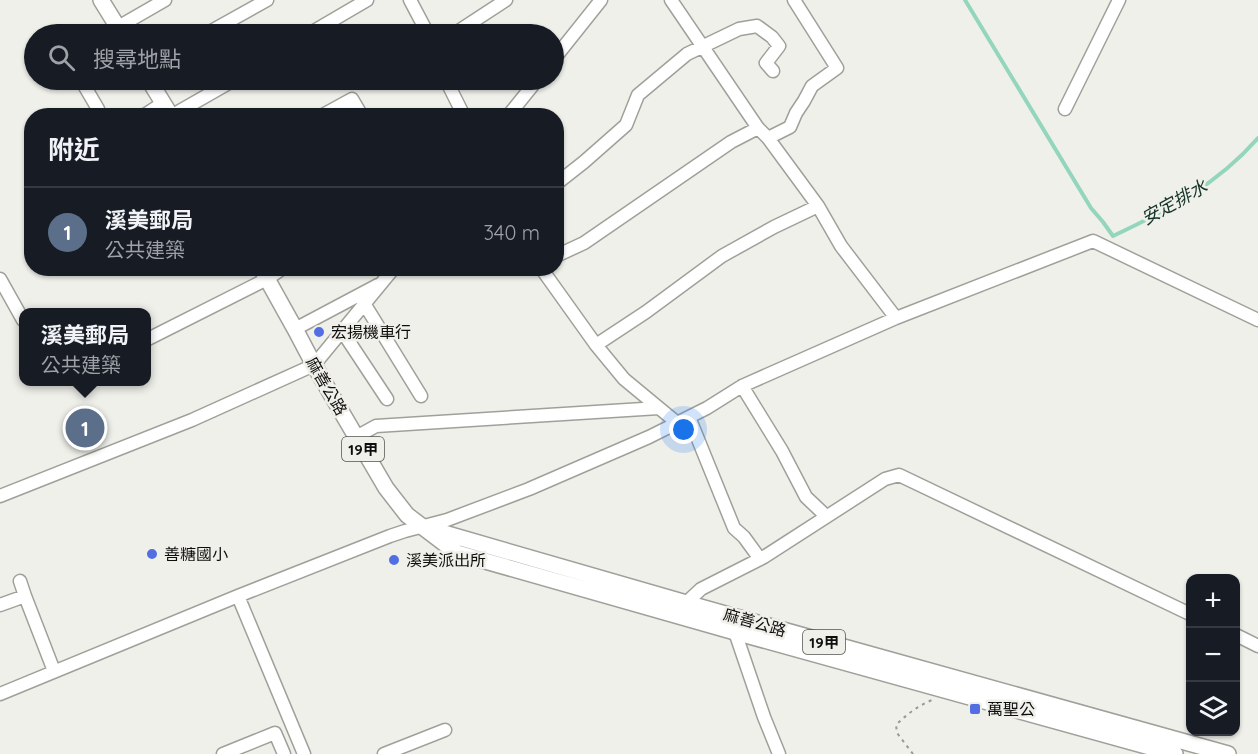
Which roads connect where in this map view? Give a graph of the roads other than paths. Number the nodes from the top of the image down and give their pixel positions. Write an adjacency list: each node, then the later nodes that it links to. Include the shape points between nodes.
1 (101, 0): 11 (main road)
2 (165, 0): 12 (street)
3 (267, 0): 13 (street)
4 (367, 0): 14 (street)
5 (410, 0): 15 (street)
6 (506, 0): 16 (street)
7 (601, 0): 17 (street)
8 (671, 0): 18 (street)
9 (794, 0): 34 (street, via 837,68 812,86 790,127)
10 (1119, 0): 32 (street)
11 (112, 24)
12 (128, 24)
13 (224, 24)
14 (326, 24)
15 (423, 24)
16 (469, 24)
17 (564, 46)
18 (702, 46): 19 (street, via 739,29 757,26 779,46 766,63); 33 (street); 35 (street, via 638,95 626,125)
19 (773, 71)
20 (87, 90): 25 (street)
21 (155, 90): 26 (main road)
22 (213, 90): 27 (street)
23 (451, 90): 30 (street)
24 (529, 90): 31 (street)
25 (97, 108)
26 (166, 108)
27 (174, 108)
28 (336, 108): 29 (street, via 352,99)
29 (357, 108)
30 (460, 108)
31 (514, 108)
32 (1065, 109)
33 (758, 128): 34 (street); 37 (street)
34 (768, 138): 36 (street)
35 (564, 178)
36 (818, 206): 46 (street, via 841,246); 51 (street, via 722,256)
37 (564, 252)
38 (260, 276): 50 (street)
39 (265, 276): 48 (main road, 麻善公路 / 19甲)
40 (388, 276): 43 (street)
41 (547, 276): 51 (street)
42 (0, 279): 45 (street)
43 (384, 282): 44 (street); 48 (street)
44 (365, 305): 49 (street); 54 (street)
45 (19, 311)
46 (896, 318): 47 (street, via 1093,241); 53 (street)
47 (1258, 320)
48 (295, 329): 52 (main road, 麻善公路 / 19甲)
49 (342, 331): 52 (street); 55 (street)
50 (151, 338)
51 (596, 345): 56 (street, via 624,379)
52 (314, 365): 59 (main road, 麻善公路 / 19甲); 60 (street, via 192,420)
53 (742, 386): 57 (street); 61 (street, via 806,497)
54 (421, 396)
55 (387, 399)
56 (659, 408): 58 (street); 59 (street, via 376,426)
57 (689, 417): 58 (street); 63 (street, via 734,528)
58 (676, 422): 62 (street, via 529,489)
59 (356, 437): 62 (main road, 麻善公路 / 19甲, via 393,498)
60 (0, 496)
61 (826, 516): 63 (street); 69 (street, via 885,479 899,476)
62 (421, 526): 66 (street); 68 (main road, 麻善公路 / 19甲, via 456,553)
63 (760, 559): 68 (street, via 701,589)
64 (20, 581): 65 (street)
65 (25, 596): 67 (street); 73 (street)
66 (238, 596): 73 (street); 78 (street)
67 (0, 605)
68 (683, 610): 70 (main road, 麻善公路 / 19甲); 82 (main road, 麻善公路 / 19甲)
69 (1186, 612)
70 (735, 633): 80 (street); 81 (main road, 麻善公路 / 19甲)
71 (1240, 637): 72 (street)
72 (1258, 646)
73 (54, 671): 74 (street)
74 (0, 694)
75 (446, 730): 79 (street)
76 (223, 754): 77 (street, via 275,733)
77 (284, 754)
78 (304, 754)
79 (384, 754)
80 (779, 754)
81 (1175, 754)
82 (1228, 754)

